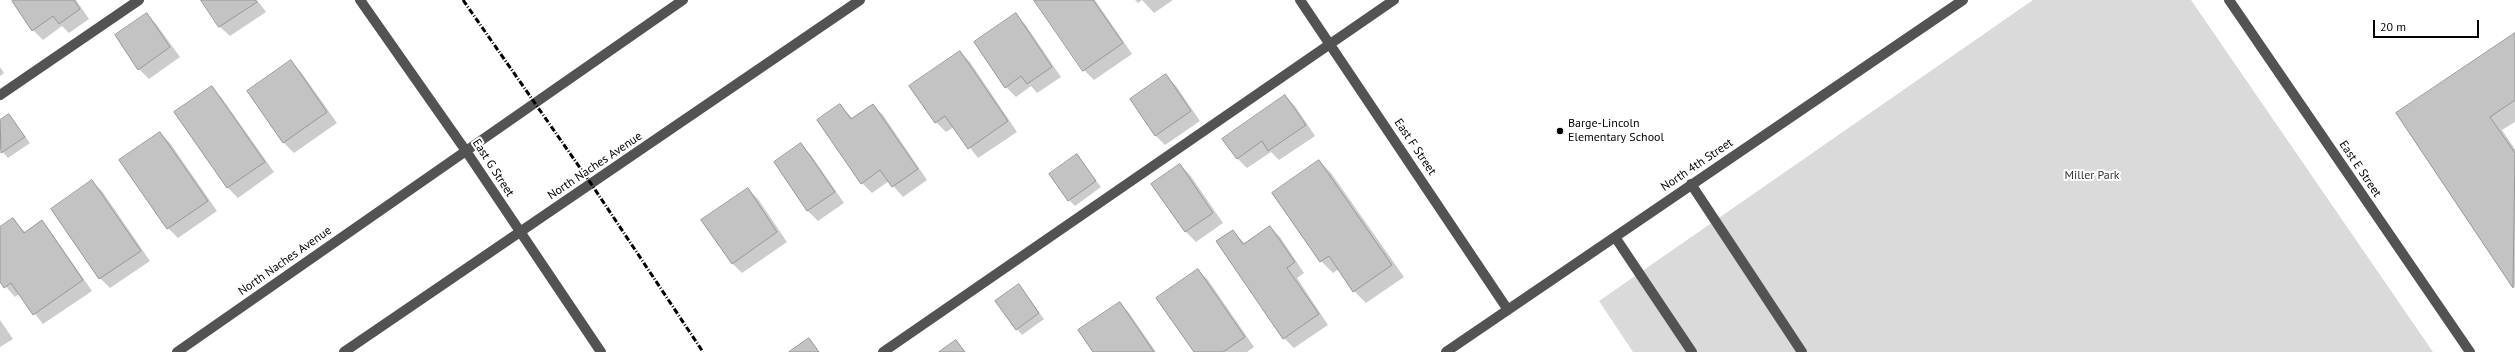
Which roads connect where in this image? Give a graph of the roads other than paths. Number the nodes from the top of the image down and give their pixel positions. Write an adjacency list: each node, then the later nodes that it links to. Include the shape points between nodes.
1 (139, 0): 10 (street)
2 (360, 0): 11 (street, East G Street)
3 (683, 0): 11 (street, North Naches Avenue)
4 (860, 0): 13 (street, North Naches Avenue)
5 (1300, 0): 9 (street, East F Street)
6 (1394, 0): 9 (street)
7 (1963, 0): 12 (street, North 4th Street)
8 (2229, 0): 23 (street, East E Street)
9 (1330, 44): 15 (street, East F Street); 19 (street)
10 (0, 95)
11 (466, 151): 13 (street, East G Street); 16 (street, North Naches Avenue)
12 (1691, 184): 14 (street, North 4th Street); 22 (street)
13 (519, 233): 17 (street, North Naches Avenue); 18 (street, East G Street)
14 (1615, 237): 15 (street, North 4th Street); 21 (street)
15 (1508, 310): 20 (street, North 4th Street)
16 (177, 352)
17 (344, 352)
18 (601, 352)
19 (883, 352)
20 (1446, 352)
21 (1692, 352)
22 (1802, 352)
23 (2470, 352)

